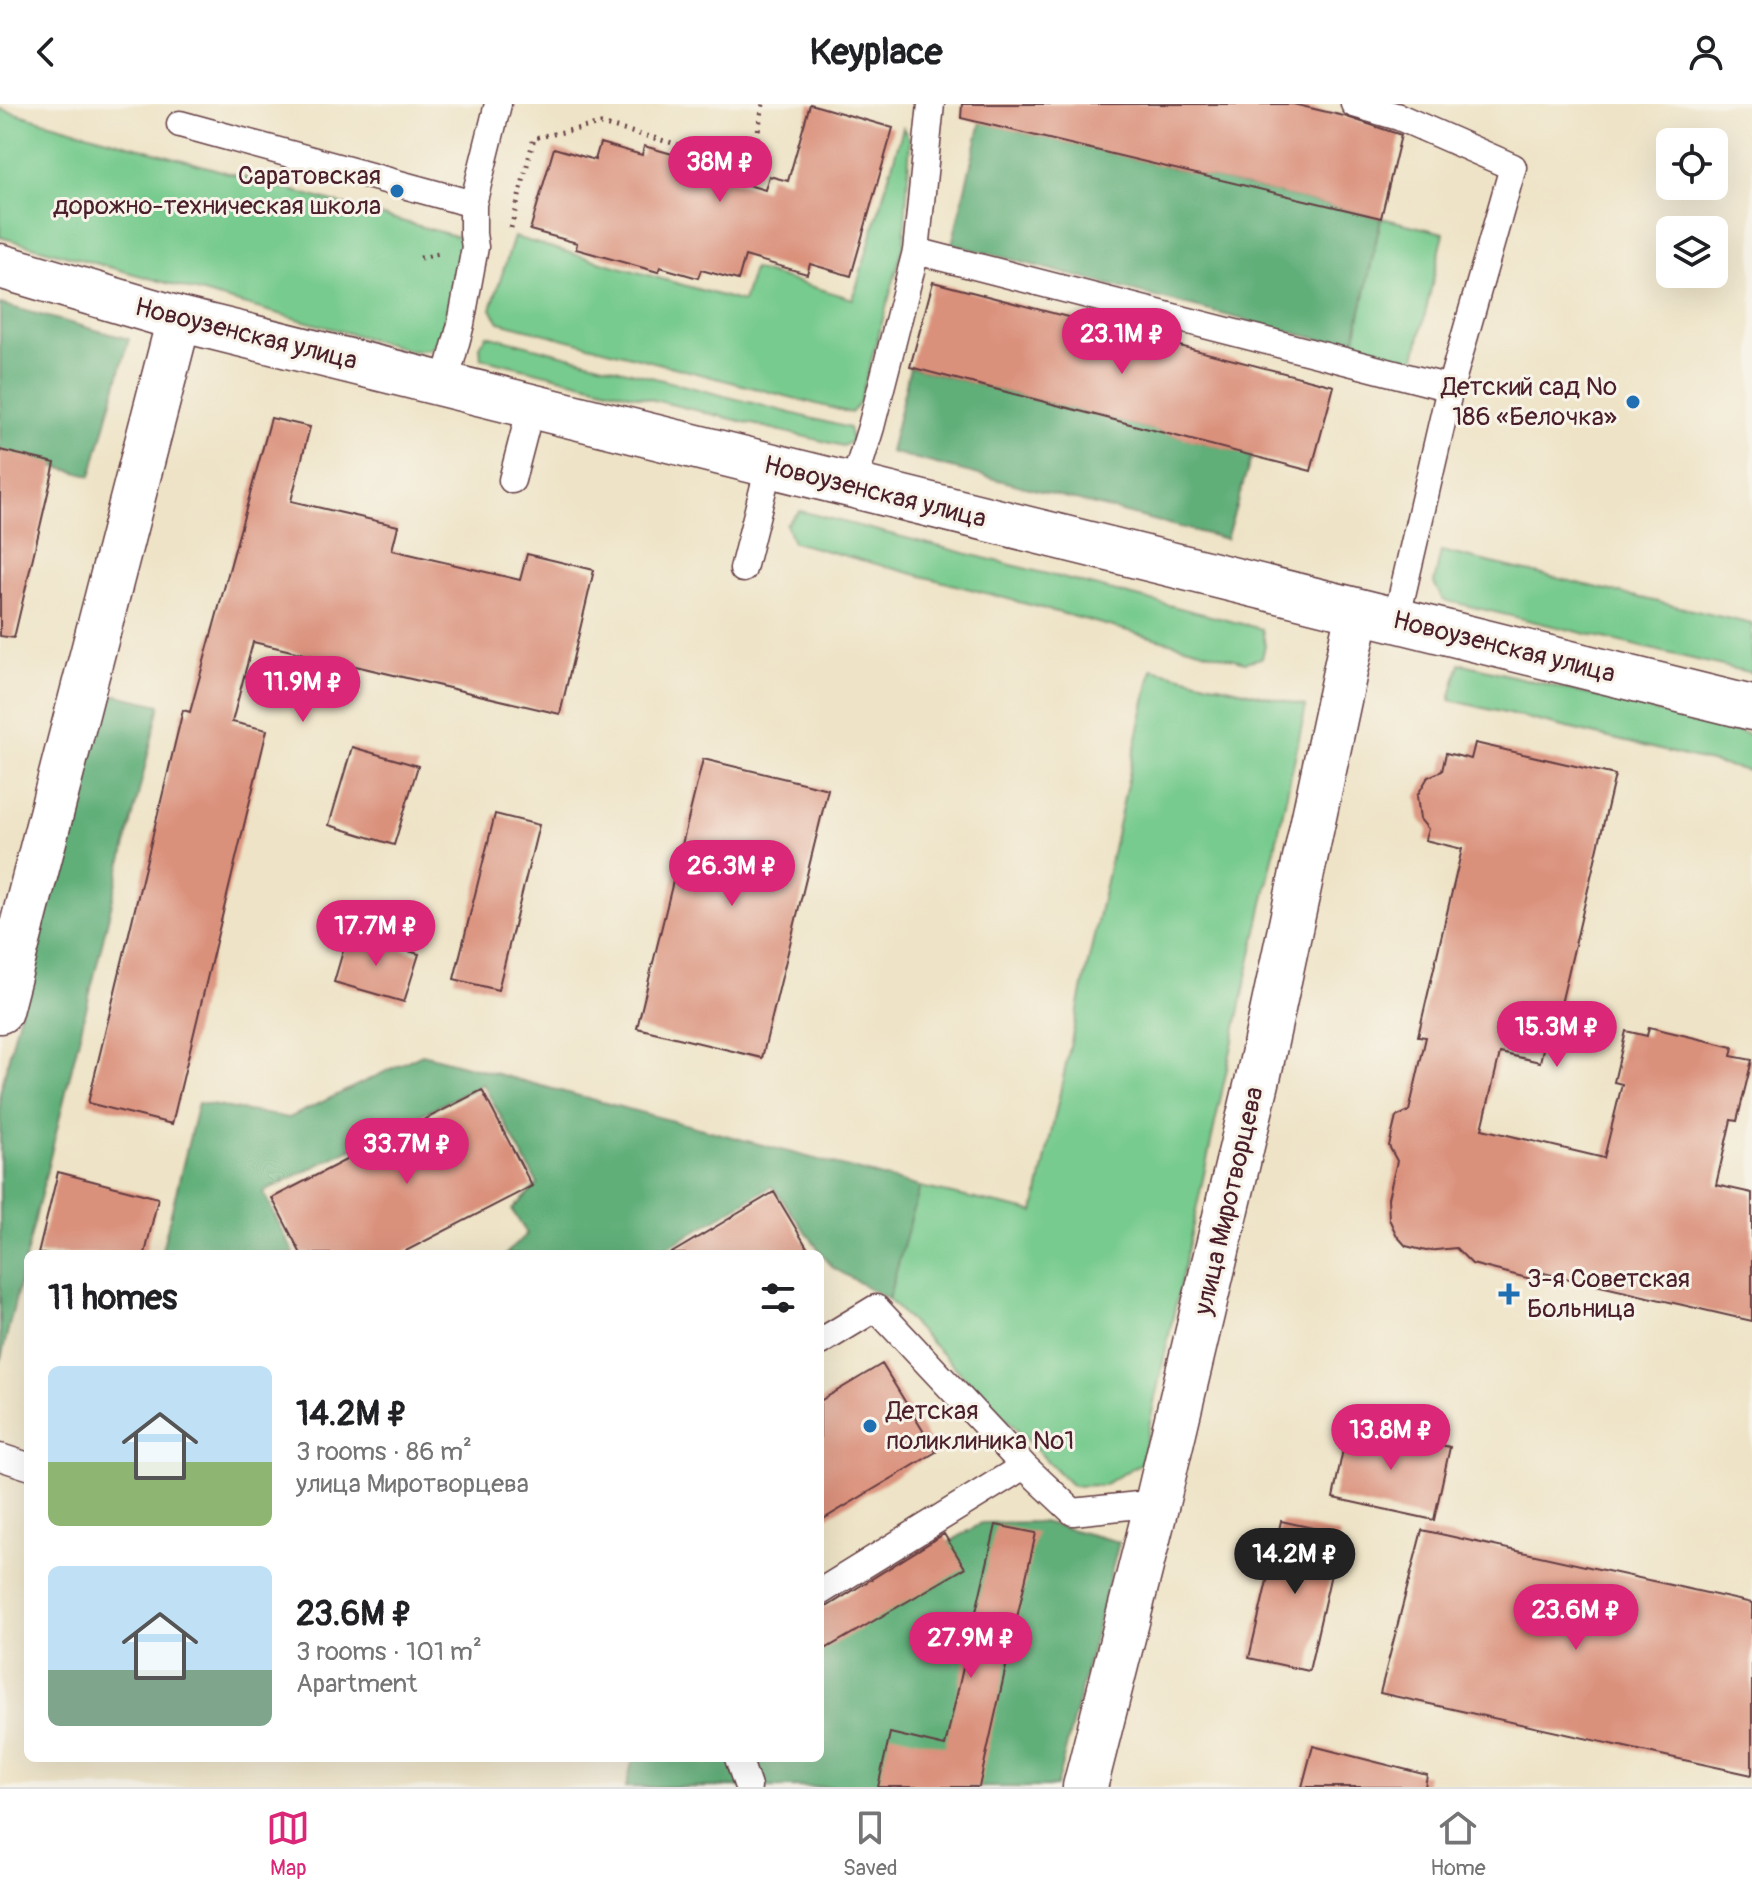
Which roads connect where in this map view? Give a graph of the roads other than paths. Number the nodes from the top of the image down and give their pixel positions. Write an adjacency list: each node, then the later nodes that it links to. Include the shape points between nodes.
1 (498, 104): 5 (lane)
2 (931, 104): 6 (lane)
3 (1354, 104): 10 (lane, via 1399,117 1513,167)
4 (180, 124): 5 (lane)
5 (473, 204): 9 (lane, via 475,247)
6 (916, 251): 10 (lane); 14 (lane)
7 (0, 266): 8 (street, Новоузенская улица)
8 (179, 319): 9 (street, Новоузенская улица); 18 (street)
9 (445, 384): 11 (street, Новоузенская улица)
10 (1450, 388): 16 (lane)
11 (531, 407): 12 (street, Новоузенская улица); 13 (lane)
12 (769, 466): 14 (street, Новоузенская улица); 15 (lane)
13 (512, 480)
14 (853, 486): 16 (street, Новоузенская улица)
15 (743, 569)
16 (1377, 616): 17 (street, Новоузенская улица); 23 (street, улица Миротворцева, via 1259,1074)
17 (1752, 708)
18 (1, 999)
19 (824, 1340): 22 (lane, via 876,1308)
20 (0, 1457): 21 (lane)
21 (24, 1465)
22 (1024, 1466): 23 (lane, via 1073,1512); 24 (lane)
23 (1157, 1503): 27 (street, улица Миротворцева)
24 (824, 1590)
25 (739, 1762): 26 (lane)
26 (748, 1787)
27 (1085, 1787)

